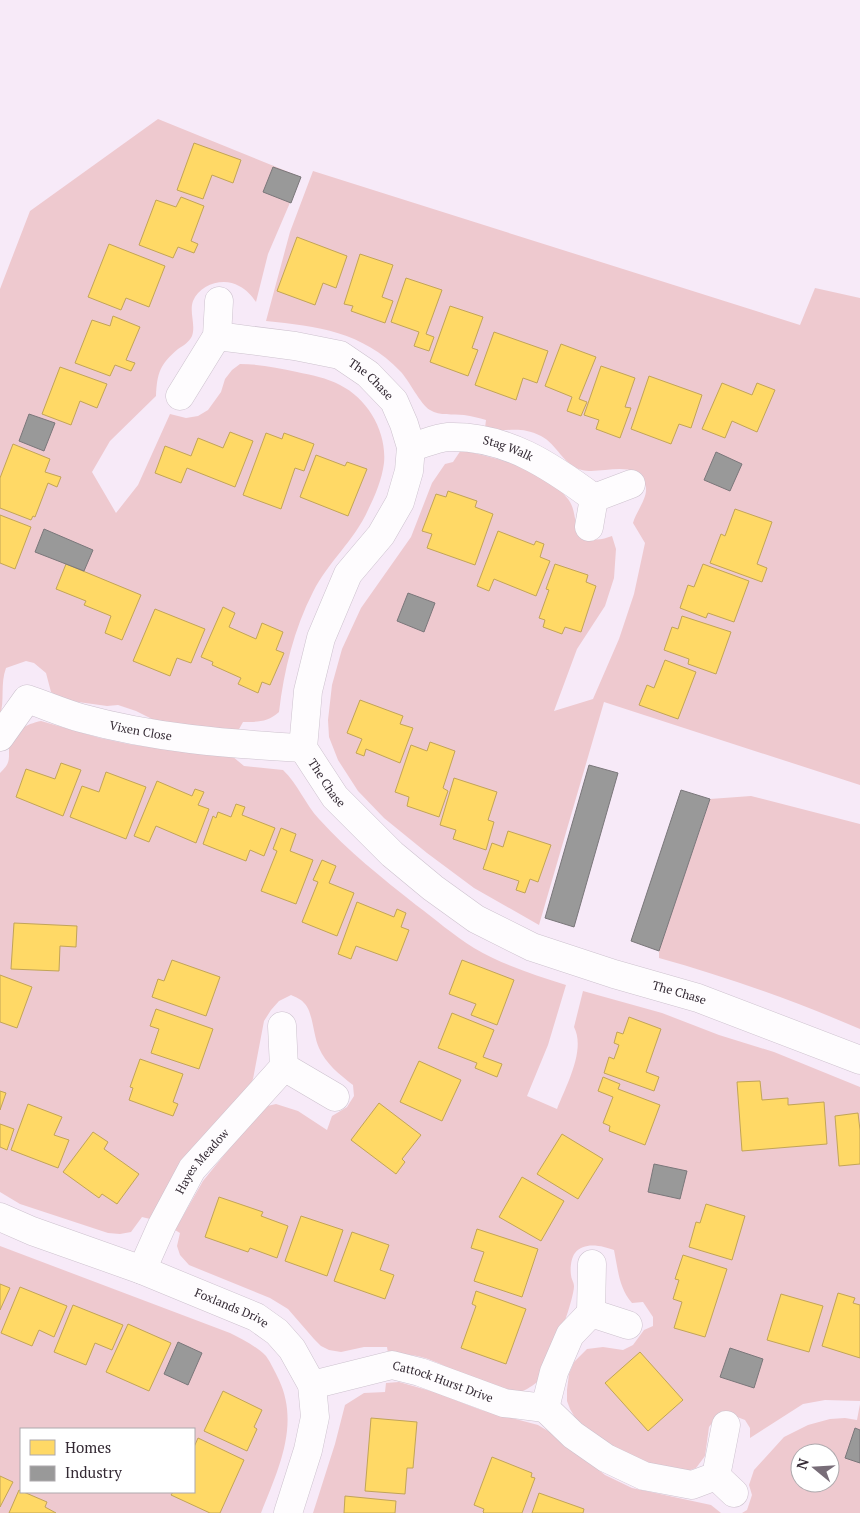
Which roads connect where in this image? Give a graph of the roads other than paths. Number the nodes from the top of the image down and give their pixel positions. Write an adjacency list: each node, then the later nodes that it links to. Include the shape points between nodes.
1 (219, 301): 2 (street)
2 (217, 336): 3 (street); 4 (street, The Chase, via 340,355 368,374 394,402)
3 (180, 396)
4 (411, 447): 6 (street, Stag Walk, via 447,437 485,440 522,451); 9 (street, The Chase, via 410,471 400,502 381,535 348,574 321,638 308,691)
5 (631, 484): 6 (street)
6 (594, 498): 7 (street)
7 (589, 527)
8 (0, 736): 9 (street, Vixen Close, via 27,699 81,718 166,736)
9 (303, 748): 11 (street, The Chase, via 335,797 392,854 476,919 532,947 698,998)
10 (282, 1026): 12 (street)
11 (860, 1060)
12 (284, 1067): 13 (street); 16 (street, Hayes Meadow, via 192,1169)
13 (335, 1097)
14 (0, 1216): 16 (street, Foxlands Drive, via 32,1231)
15 (592, 1264): 17 (street)
16 (142, 1270): 19 (street, Foxlands Drive, via 256,1317 277,1332 292,1349)
17 (591, 1313): 18 (street); 20 (street, via 570,1335 554,1372)
18 (628, 1325)
19 (312, 1385): 20 (street, Cattock Hurst Drive, via 392,1365 504,1403); 22 (street, Foxlands Drive, via 315,1417)
20 (545, 1408): 21 (street, via 573,1435 606,1458 644,1476 692,1485 725,1484)
21 (726, 1425)
22 (288, 1513)

